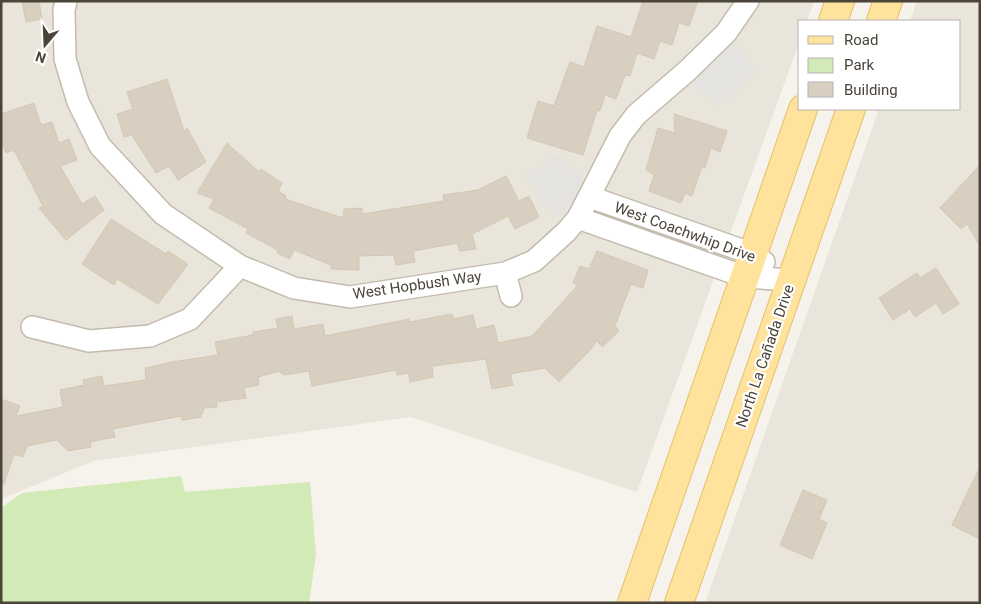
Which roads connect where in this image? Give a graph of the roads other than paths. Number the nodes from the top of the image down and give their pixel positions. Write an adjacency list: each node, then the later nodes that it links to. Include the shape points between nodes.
1 (66, 1): 12 (street, West Hopbush Way, via 65,59 78,102 100,146 163,214)
2 (748, 1): 9 (street, West Hopbush Way, via 726,33 636,115 620,136)
3 (840, 1): 5 (main road)
4 (888, 1): 6 (main road)
5 (833, 20)
6 (882, 20)
7 (803, 110): 11 (main road)
8 (851, 110): 14 (main road, North La Cañada Drive)
9 (590, 197): 10 (street, West Hopbush Way); 11 (street, West Coachwhip Drive)
10 (578, 218): 11 (street, West Coachwhip Drive); 13 (street, West Hopbush Way, via 534,261)
11 (749, 265): 14 (street, West Coachwhip Drive); 17 (main road)
12 (240, 266): 13 (street, West Hopbush Way, via 294,288 350,297); 16 (street, via 190,319 150,336 89,341)
13 (505, 273): 15 (street)
14 (792, 280): 18 (main road, North La Cañada Drive)
15 (511, 296)
16 (32, 327)
17 (632, 603)
18 (679, 603)

